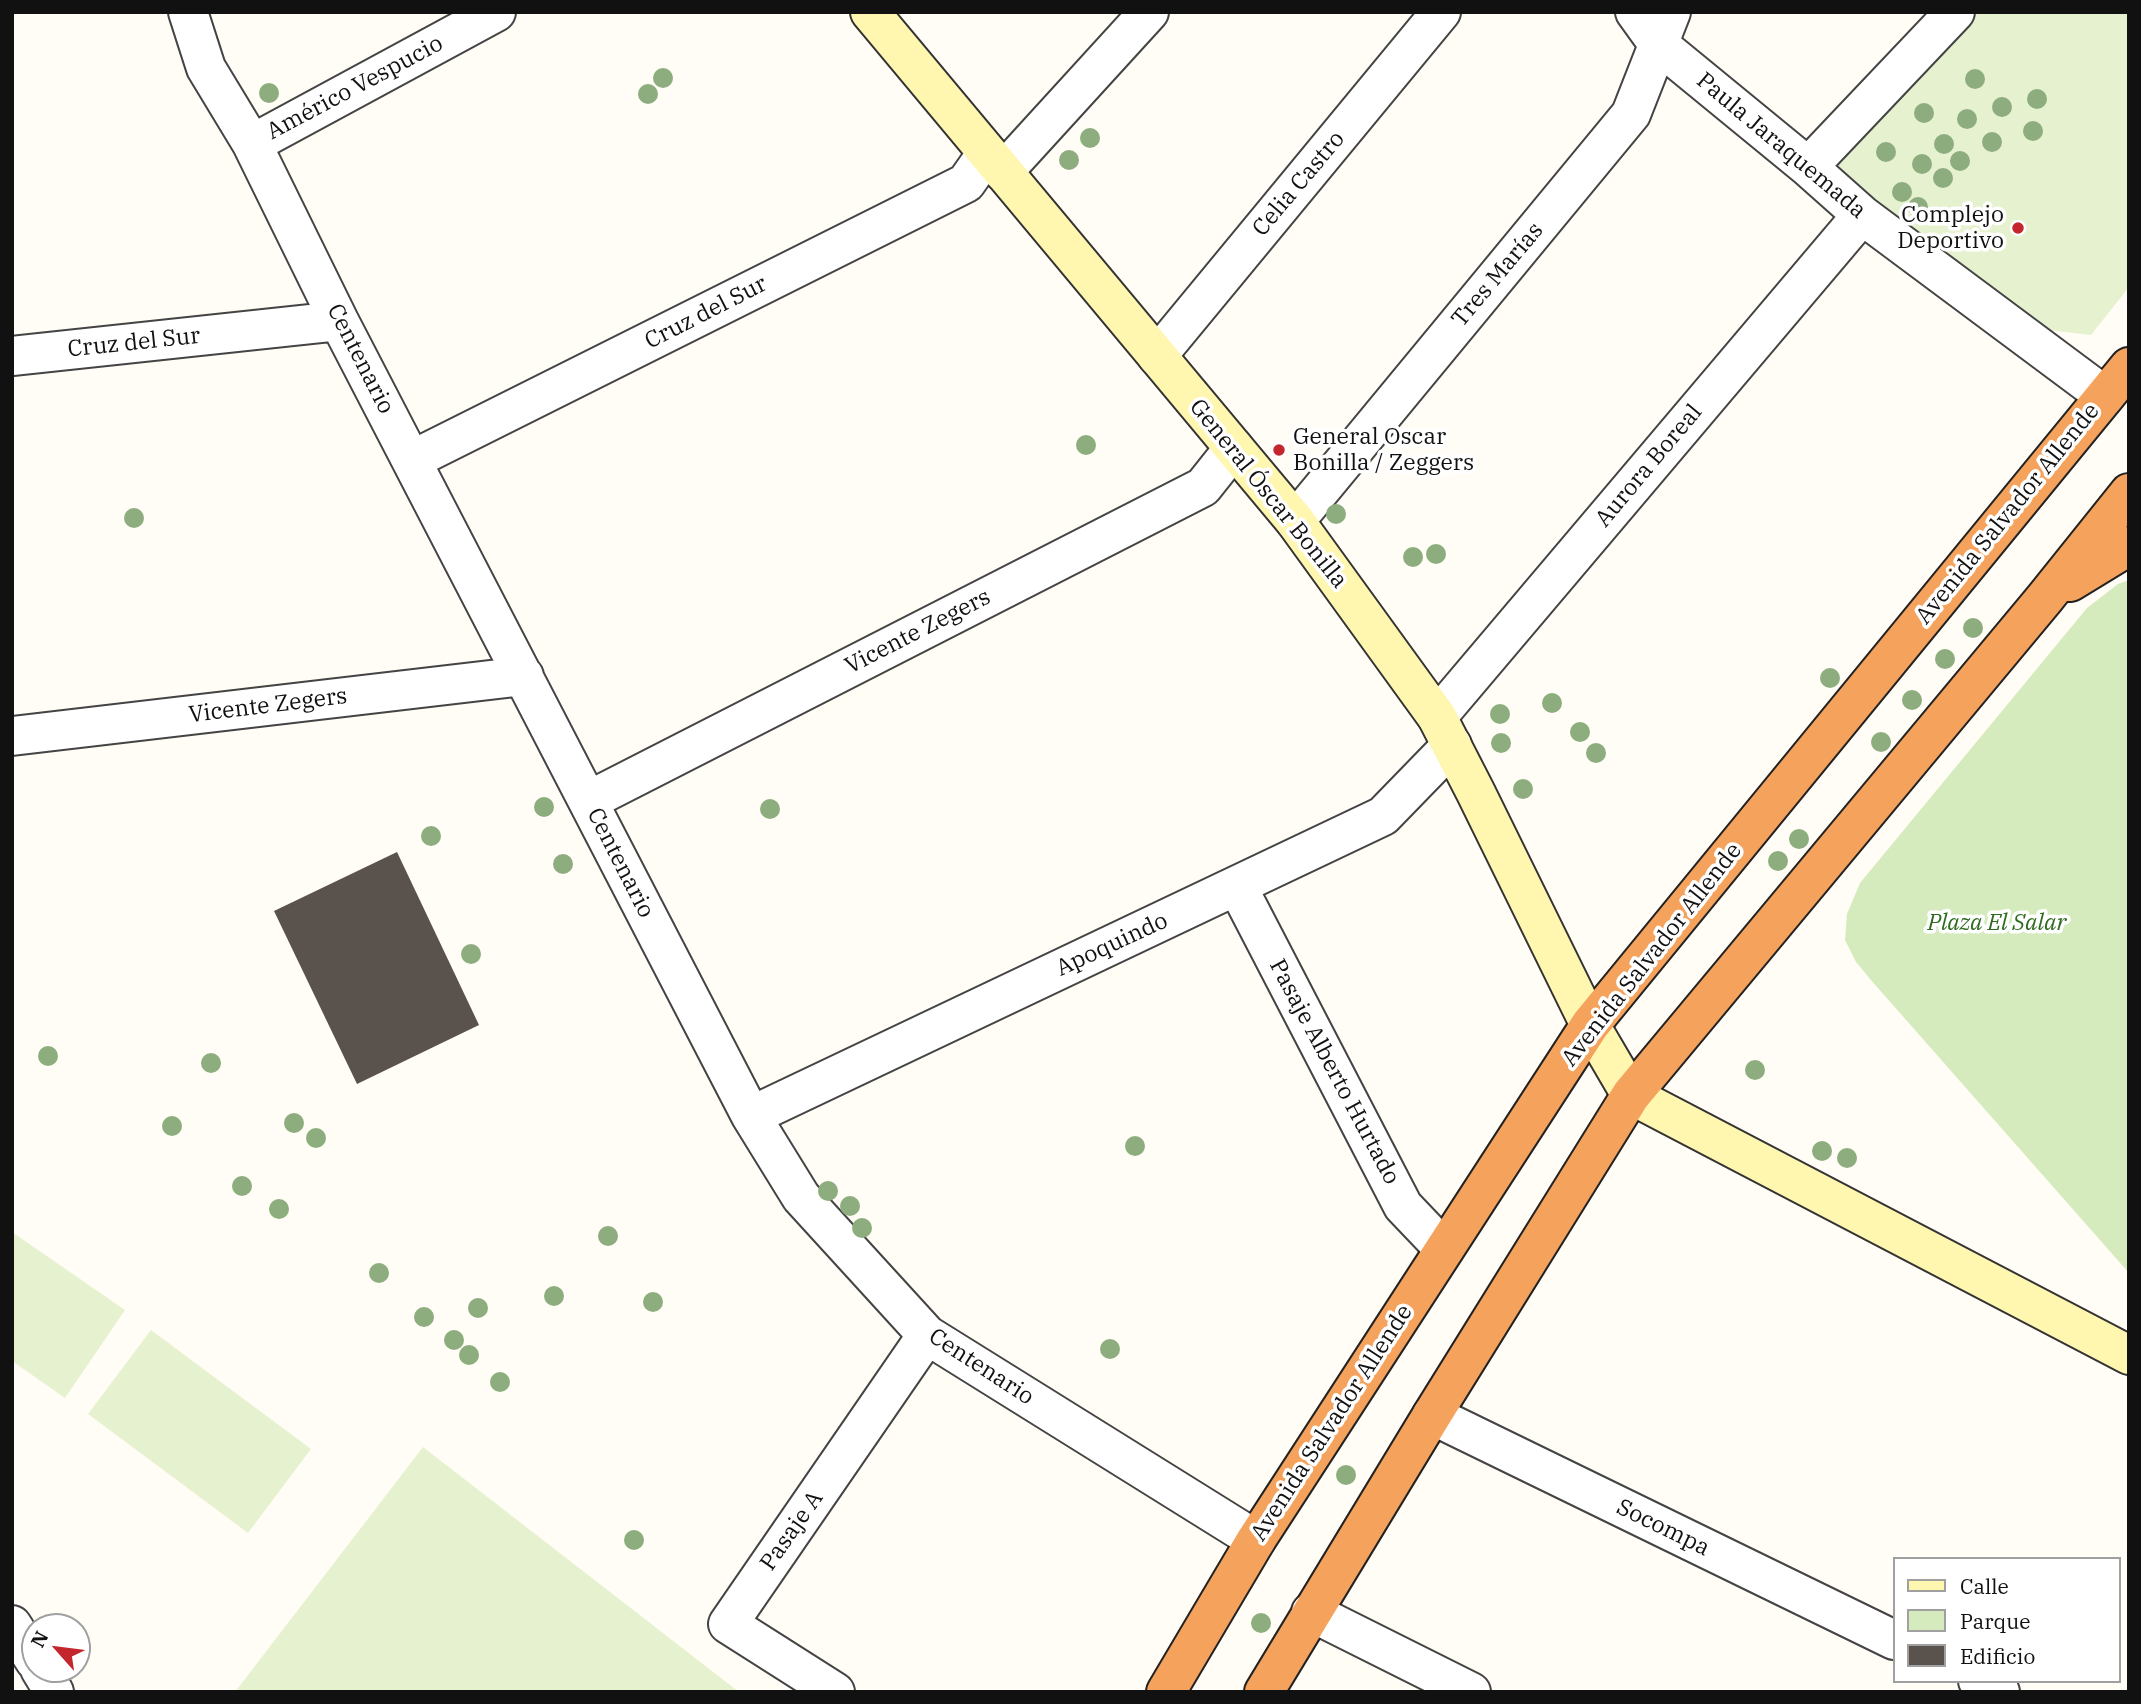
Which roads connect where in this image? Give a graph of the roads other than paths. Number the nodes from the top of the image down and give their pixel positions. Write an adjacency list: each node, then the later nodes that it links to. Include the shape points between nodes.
1 (188, 12): 9 (street, Centenario, via 206,68)
2 (496, 12): 9 (street, Américo Vespucio)
3 (870, 12): 10 (main road, General Óscar Bonilla)
4 (1149, 12): 10 (street, Cruz del Sur)
5 (1441, 12): 15 (street, Celia Castro)
6 (1635, 12): 8 (street, Paula Jaraquemada)
7 (1955, 12): 11 (street)
8 (1665, 28): 11 (street, Paula Jaraquemada); 21 (street, Tres Marías, via 1631,114)
9 (252, 144): 13 (street, Centenario)
10 (995, 162): 15 (main road, General Óscar Bonilla); 19 (street, Cruz del Sur, via 965,183)
11 (1808, 167): 12 (street, Paula Jaraquemada)
12 (1862, 215): 17 (street, Paula Jaraquemada); 25 (street, Aurora Boreal)
13 (340, 321): 14 (street, Cruz del Sur); 19 (street, Centenario)
14 (12, 356)
15 (1157, 356): 18 (main road, General Óscar Bonilla)
16 (2129, 367): 17 (highway, Avenida Salvador Allende)
17 (2105, 397): 29 (highway, Avenida Salvador Allende)
18 (1234, 448): 21 (main road, General Óscar Bonilla); 27 (street, Vicente Zegers, via 1203,487)
19 (412, 460): 24 (street, Centenario)
20 (2129, 493): 23 (highway)
21 (1295, 521): 25 (main road, General Óscar Bonilla)
22 (2129, 546): 23 (highway)
23 (2045, 598): 30 (highway)
24 (524, 676): 26 (street, Vicente Zegers); 27 (street, Centenario)
25 (1444, 731): 28 (street, Apoquindo, via 1383,816); 29 (main road, General Óscar Bonilla)
26 (12, 736)
27 (588, 801): 31 (street, Centenario)
28 (1237, 886): 31 (street, Apoquindo); 32 (street, Pasaje Alberto Hurtado, via 1403,1206)
29 (1590, 1025): 30 (main road, General Óscar Bonilla); 32 (highway, Avenida Salvador Allende)
30 (1631, 1095): 34 (main road); 35 (highway)
31 (751, 1116): 33 (street, Centenario, via 800,1197)
32 (1444, 1249): 36 (highway, Avenida Salvador Allende)
33 (927, 1335): 36 (street, Centenario); 40 (street, Pasaje A, via 728,1623)
34 (2129, 1354)
35 (1432, 1415): 37 (highway); 38 (street, Socompa)
36 (1256, 1539): 41 (highway, Avenida Salvador Allende)
37 (1311, 1612): 42 (highway); 43 (street)
38 (1892, 1639)
39 (1982, 1683): 44 (street)
40 (835, 1692)
41 (1166, 1692)
42 (1264, 1692)
43 (1471, 1692)
44 (2000, 1692)

